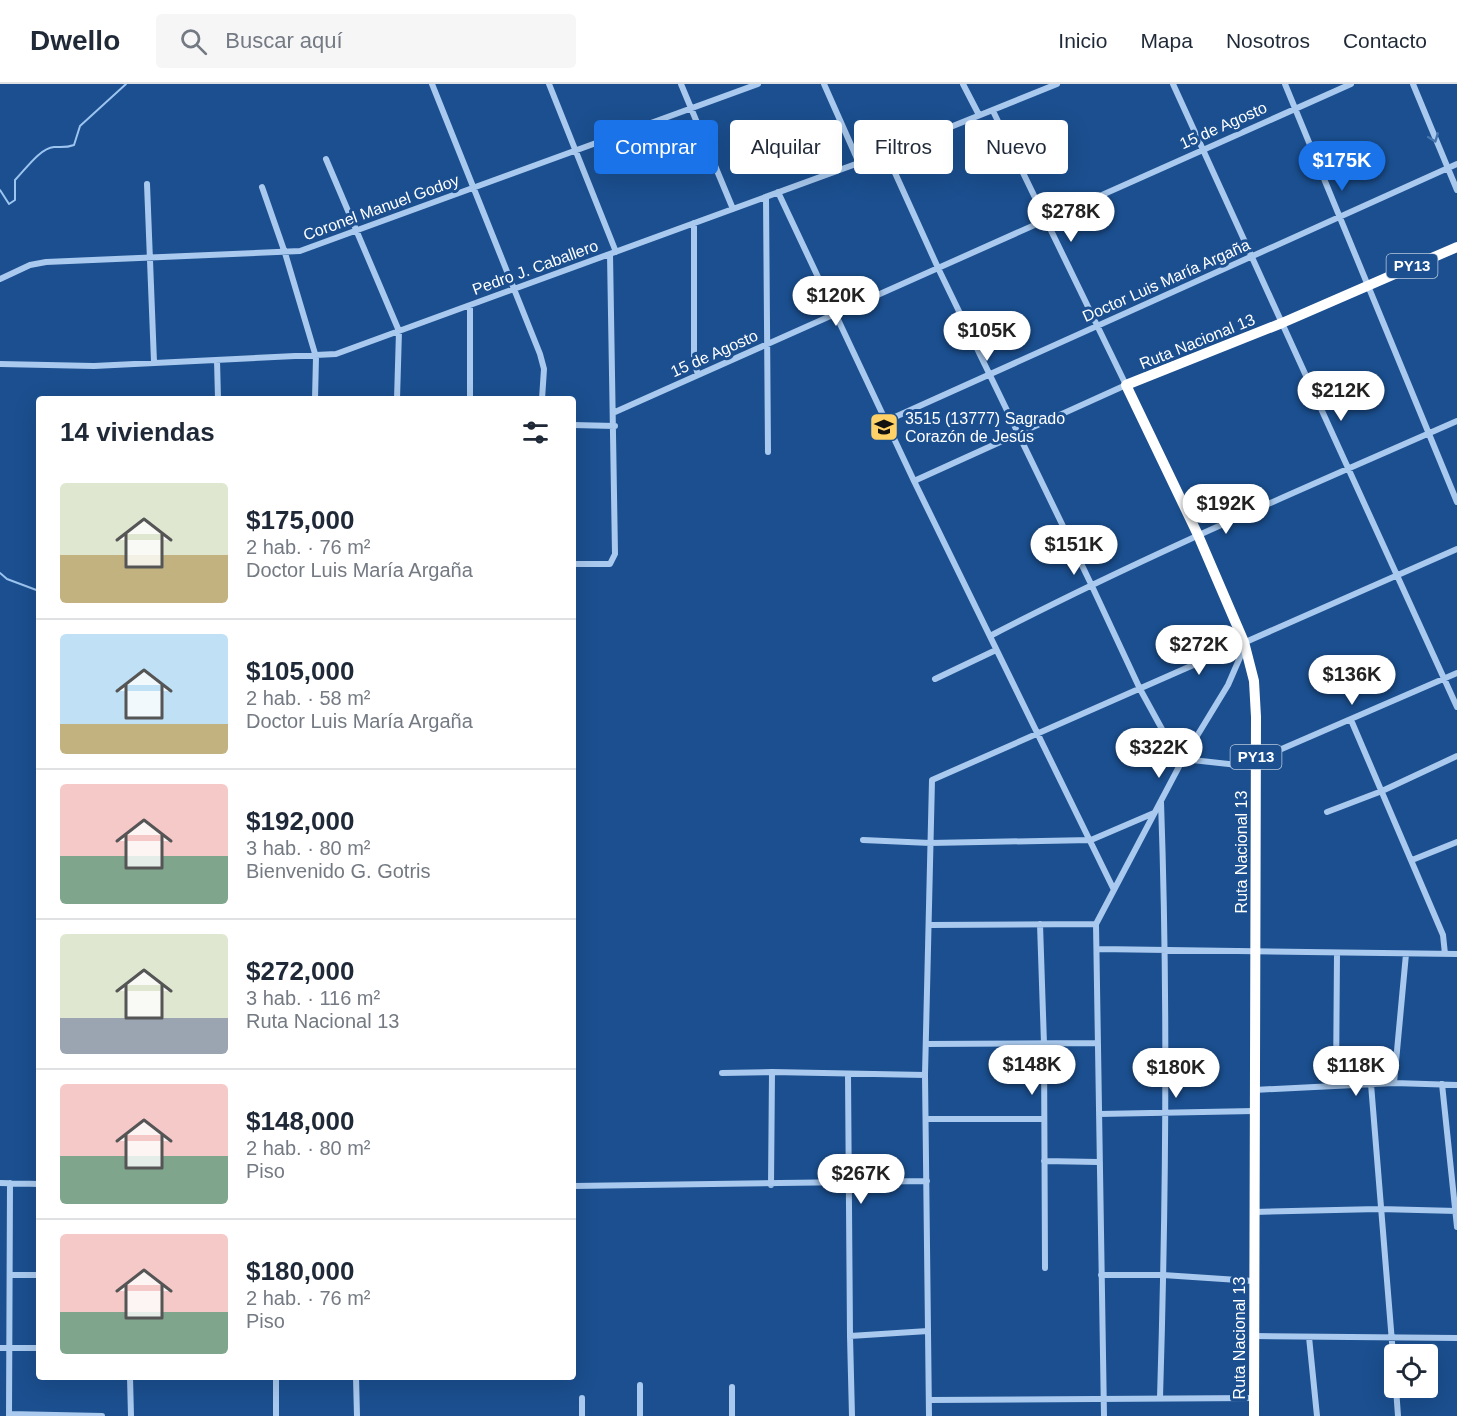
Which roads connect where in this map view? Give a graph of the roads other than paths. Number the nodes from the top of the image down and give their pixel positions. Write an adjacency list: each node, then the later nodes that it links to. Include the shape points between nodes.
1 (432, 84): 27 (street)
2 (549, 84): 18 (street)
3 (681, 84): 12 (street)
4 (758, 84): 12 (street, Coronel Manuel Godoy)
5 (824, 84): 19 (street)
6 (963, 84): 15 (street)
7 (1057, 84): 14 (street, Pedro J. Caballero)
8 (1173, 84): 17 (street)
9 (1285, 84): 13 (street)
10 (1351, 84): 13 (street, 15 de Agosto)
11 (1413, 84): 23 (street, one-way to 23)
12 (690, 107): 18 (street, Coronel Manuel Godoy); 31 (street)
13 (1295, 108): 17 (street, 15 de Agosto); 32 (street)
14 (993, 111): 15 (street, Pedro J. Caballero); 33 (street)
15 (979, 116): 16 (street, Pedro J. Caballero)
16 (953, 126)
17 (1202, 149): 33 (street, 15 de Agosto); 39 (street)
18 (575, 150): 27 (street, Coronel Manuel Godoy); 38 (street)
19 (854, 152)
20 (326, 159): 35 (street)
21 (1457, 164): 23 (street, Doctor Luis María Argaña)
22 (854, 165): 29 (street, Pedro J. Caballero)
23 (1446, 168): 28 (street); 32 (street, Doctor Luis María Argaña)
24 (896, 174): 41 (street)
25 (147, 184): 40 (street)
26 (262, 187): 37 (street)
27 (474, 188): 35 (street, Coronel Manuel Godoy); 44 (street)
28 (1457, 190)
29 (778, 192): 30 (street, Pedro J. Caballero); 46 (street)
30 (766, 197): 31 (street, Pedro J. Caballero); 50 (street)
31 (733, 209): 34 (street, Pedro J. Caballero)
32 (1339, 216): 39 (street, Doctor Luis María Argaña); 43 (street)
33 (1046, 219): 41 (street, 15 de Agosto); 48 (street)
34 (694, 223): 38 (street, Pedro J. Caballero); 56 (street, via 694,361)
35 (357, 231): 37 (street, Coronel Manuel Godoy); 49 (street)
36 (1457, 248): 43 (highway, Ruta Nacional 13 / PY13)
37 (285, 253): 40 (street, Coronel Manuel Godoy); 51 (street)
38 (613, 253): 44 (street, Pedro J. Caballero); 63 (street)
39 (1251, 257): 47 (street); 48 (street, Doctor Luis María Argaña)
40 (148, 259): 42 (street, Coronel Manuel Godoy, via 30,264); 53 (street)
41 (939, 270): 46 (street, 15 de Agosto); 55 (street)
42 (0, 279)
43 (1366, 285): 47 (highway, Ruta Nacional 13 / PY13); 68 (street)
44 (515, 289): 45 (street, Pedro J. Caballero); 62 (street, via 544,369)
45 (470, 306): 49 (street, Pedro J. Caballero); 61 (street)
46 (835, 314): 50 (street, 15 de Agosto); 64 (street)
47 (1282, 323): 57 (highway, Ruta Nacional 13 / PY13); 71 (street)
48 (1098, 324): 55 (street, Doctor Luis María Argaña); 57 (street)
49 (399, 331): 51 (street, Pedro J. Caballero, via 336,354); 60 (street)
50 (767, 345): 56 (street, 15 de Agosto); 70 (street)
51 (316, 357): 52 (street, Pedro J. Caballero); 59 (street)
52 (217, 360): 53 (street, Pedro J. Caballero); 58 (street)
53 (154, 362): 54 (street, Pedro J. Caballero, via 58,367)
54 (0, 364)
55 (989, 374): 64 (street, Doctor Luis María Argaña); 69 (street)
56 (698, 375): 63 (street, 15 de Agosto)
57 (1126, 385): 69 (street); 74 (highway, Ruta Nacional 13 / PY13)
58 (218, 396)
59 (315, 396)
60 (397, 396)
61 (470, 396)
62 (542, 396)
63 (615, 412): 67 (street)
64 (886, 421): 72 (street)
65 (1457, 421): 68 (street)
66 (576, 425): 67 (street)
67 (615, 426): 76 (street, via 615,554 610,564)
68 (1430, 433): 71 (street); 73 (street)
69 (1018, 435): 72 (street); 78 (street)
70 (768, 452)
71 (1350, 469): 74 (street); 77 (street)
72 (914, 482): 79 (street)
73 (1457, 502)
74 (1198, 535): 78 (street); 80 (highway, Ruta Nacional 13 / PY13)
75 (1457, 549): 77 (street)
76 (576, 564)
77 (1398, 574): 80 (street); 83 (street)
78 (1092, 584): 79 (street); 85 (street)
79 (990, 636): 81 (street)
80 (1245, 644): 85 (street); 90 (street, via 1228,685); 91 (highway, Ruta Nacional 13 / PY13, via 1254,681)
81 (996, 650): 84 (street); 88 (street)
82 (1457, 673): 83 (street)
83 (1444, 678): 86 (street); 87 (street)
84 (935, 680)
85 (1140, 689): 88 (street); 90 (street, via 1174,751)
86 (1457, 707)
87 (1352, 720): 91 (street); 92 (street)
88 (1037, 732): 97 (street); 99 (street, via 932,780)
89 (1457, 756): 92 (street)
90 (1183, 759): 91 (street); 93 (street)
91 (1256, 764): 107 (highway, Ruta Nacional 13 / PY13)
92 (1382, 791): 95 (street); 100 (street)
93 (1161, 800): 94 (street); 106 (street)
94 (1154, 812): 97 (street); 101 (street)
95 (1327, 812)
96 (863, 840): 99 (street)
97 (1090, 840): 99 (street); 101 (street)
98 (1457, 842): 100 (street)
99 (930, 843): 104 (street)
100 (1412, 860): 110 (street, via 1443,935)
101 (1114, 890): 103 (street)
102 (1040, 924): 103 (street); 104 (street); 114 (street)
103 (1096, 924): 105 (street)
104 (930, 925): 113 (street)
105 (1098, 950): 106 (street); 112 (street)
106 (1166, 951): 107 (street); 126 (street)
107 (1256, 952): 108 (street); 124 (highway, Ruta Nacional 13 / PY13)
108 (1337, 953): 109 (street); 123 (street)
109 (1406, 954): 110 (street); 119 (street)
110 (1445, 954): 111 (street)
111 (1457, 954)
112 (1097, 1043): 114 (street); 127 (street)
113 (926, 1044): 114 (street); 118 (street)
114 (1044, 1044): 129 (street)
115 (772, 1072): 116 (street); 117 (street); 137 (street)
116 (722, 1074)
117 (848, 1074): 118 (street); 133 (street)
118 (925, 1075): 128 (street)
119 (1394, 1083): 120 (street); 121 (street)
120 (1371, 1084): 123 (street); 139 (street)
121 (1442, 1084): 122 (street); 140 (street)
122 (1457, 1085)
123 (1336, 1086): 124 (street)
124 (1254, 1090): 125 (highway, Ruta Nacional 13 / PY13)
125 (1254, 1111): 126 (street); 141 (highway, Ruta Nacional 13 / PY13)
126 (1164, 1113): 127 (street); 147 (street)
127 (1099, 1114): 131 (street)
128 (926, 1119): 129 (street); 132 (street)
129 (1044, 1119): 130 (street)
130 (1044, 1161): 131 (street); 143 (street)
131 (1098, 1162): 146 (street)
132 (927, 1181): 133 (street); 149 (street)
133 (849, 1182): 137 (street); 150 (street)
134 (0, 1183): 135 (street)
135 (10, 1183): 136 (street); 144 (street)
136 (36, 1184)
137 (771, 1185): 138 (street)
138 (576, 1186)
139 (1379, 1209): 140 (street); 141 (street); 153 (street)
140 (1456, 1211): 142 (street)
141 (1253, 1212): 148 (highway, Ruta Nacional 13 / PY13)
142 (1457, 1227)
143 (1045, 1268)
144 (11, 1275): 145 (street); 157 (street)
145 (36, 1275)
146 (1101, 1275): 147 (street); 165 (street)
147 (1163, 1275): 148 (street); 166 (street)
148 (1253, 1281): 151 (highway, Ruta Nacional 13 / PY13)
149 (928, 1331): 150 (street); 169 (street)
150 (850, 1336): 178 (street)
151 (1254, 1336): 152 (street); 167 (highway, Ruta Nacional 13 / PY13)
152 (1309, 1336): 153 (street); 182 (street)
153 (1391, 1338): 154 (street); 155 (street)
154 (1457, 1338)
155 (1392, 1344)
156 (0, 1348): 157 (street)
157 (9, 1348): 158 (street); 170 (street)
158 (36, 1348)
159 (130, 1380): 172 (street)
160 (276, 1380): 173 (street)
161 (356, 1380): 174 (street)
162 (640, 1385): 176 (street)
163 (732, 1388): 177 (street)
164 (582, 1398): 175 (street)
165 (1105, 1398): 166 (street); 169 (street); 180 (street)
166 (1160, 1398): 167 (street)
167 (1254, 1398): 181 (highway, Ruta Nacional 13 / PY13)
168 (1397, 1398): 183 (street)
169 (929, 1400): 179 (street)
170 (9, 1415): 171 (street)
171 (102, 1416)
172 (131, 1416)
173 (276, 1416)
174 (357, 1416)
175 (582, 1416)
176 (640, 1416)
177 (732, 1416)
178 (852, 1416)
179 (929, 1416)
180 (1104, 1416)
181 (1254, 1416)
182 (1317, 1416)
183 (1398, 1416)

